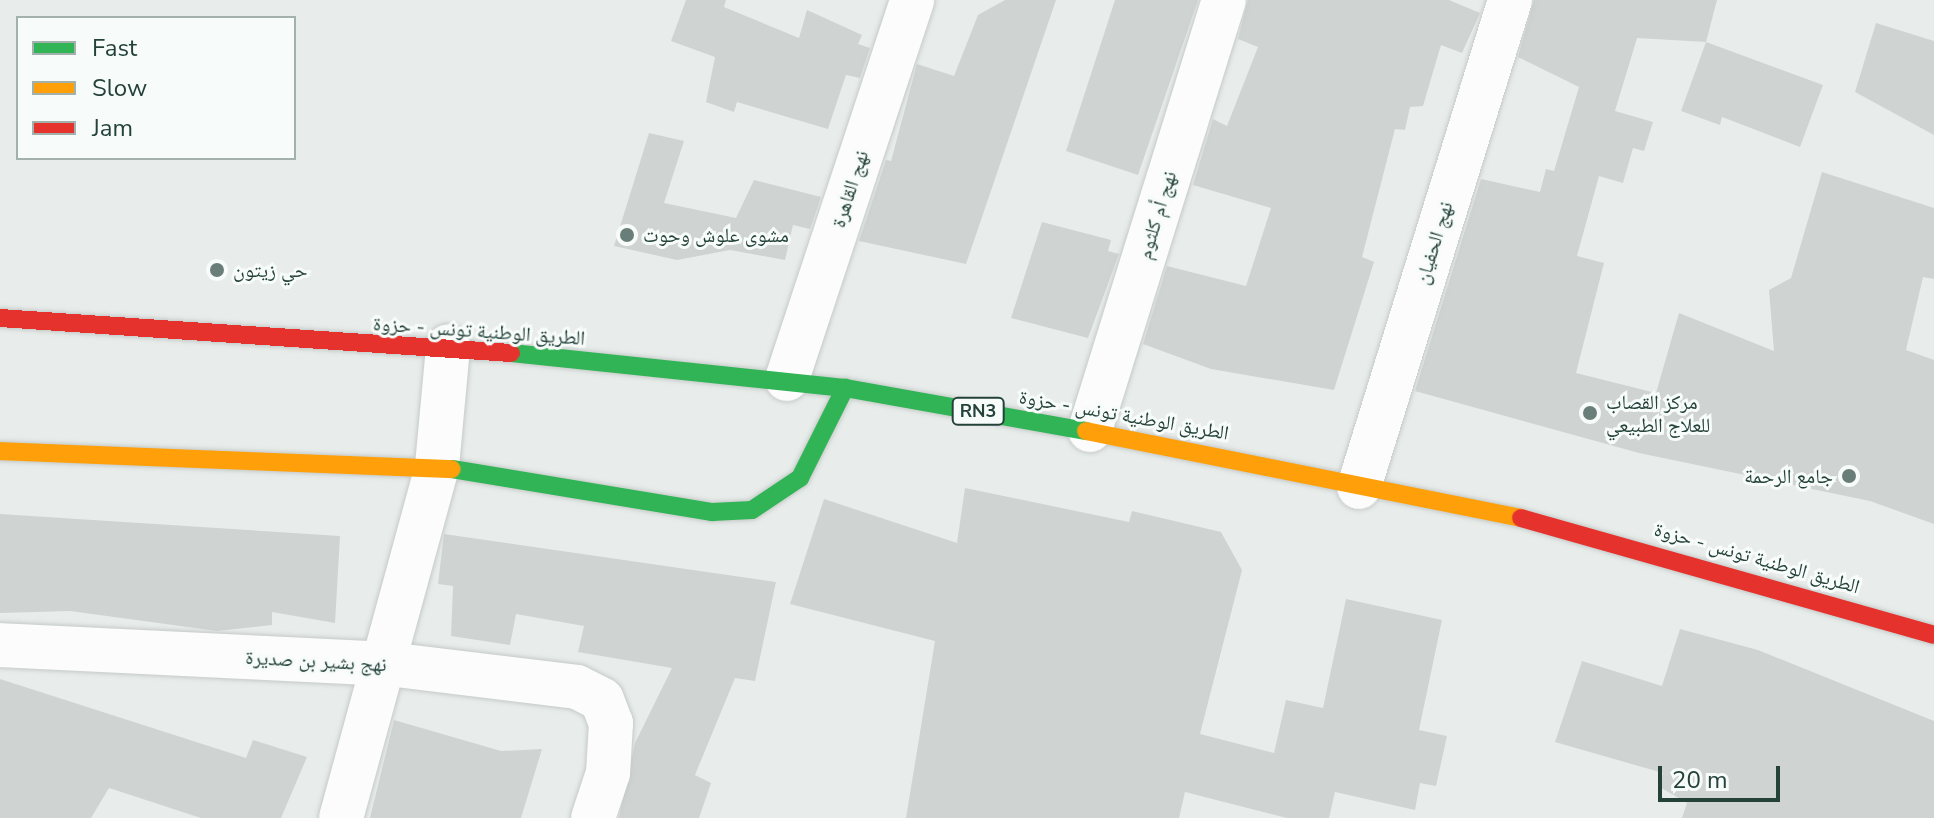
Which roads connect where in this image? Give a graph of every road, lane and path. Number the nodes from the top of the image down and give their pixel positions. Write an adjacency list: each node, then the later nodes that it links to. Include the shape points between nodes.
1 (912, 0): 6 (street, نهج القاهرة)
2 (1224, 0): 8 (street, نهج أم كلثوم)
3 (1510, 0): 11 (street, نهج الحفيان)
4 (0, 318): 5 (main road, الطريق الوطنية تونس - حزوة / RN3)
5 (448, 347): 6 (main road, الطريق الوطنية تونس - حزوة / RN3); 10 (street)
6 (787, 379): 7 (main road, الطريق الوطنية تونس - حزوة / RN3)
7 (845, 388): 8 (main road, الطريق الوطنية تونس - حزوة / RN3); 10 (main road, via 800,478 752,510 712,512)
8 (1090, 430): 11 (main road, الطريق الوطنية تونس - حزوة / RN3)
9 (0, 451): 10 (main road)
10 (437, 466): 14 (street)
11 (1359, 487): 12 (main road, الطريق الوطنية تونس - حزوة / RN3, via 1611,538)
12 (1934, 635)
13 (0, 645): 14 (street, نهج بشير بن صديرة)
14 (388, 664): 15 (street); 16 (street, نهج بشير بن صديرة, via 577,687 602,700 611,723 608,773)
15 (341, 818)
16 (593, 818)

